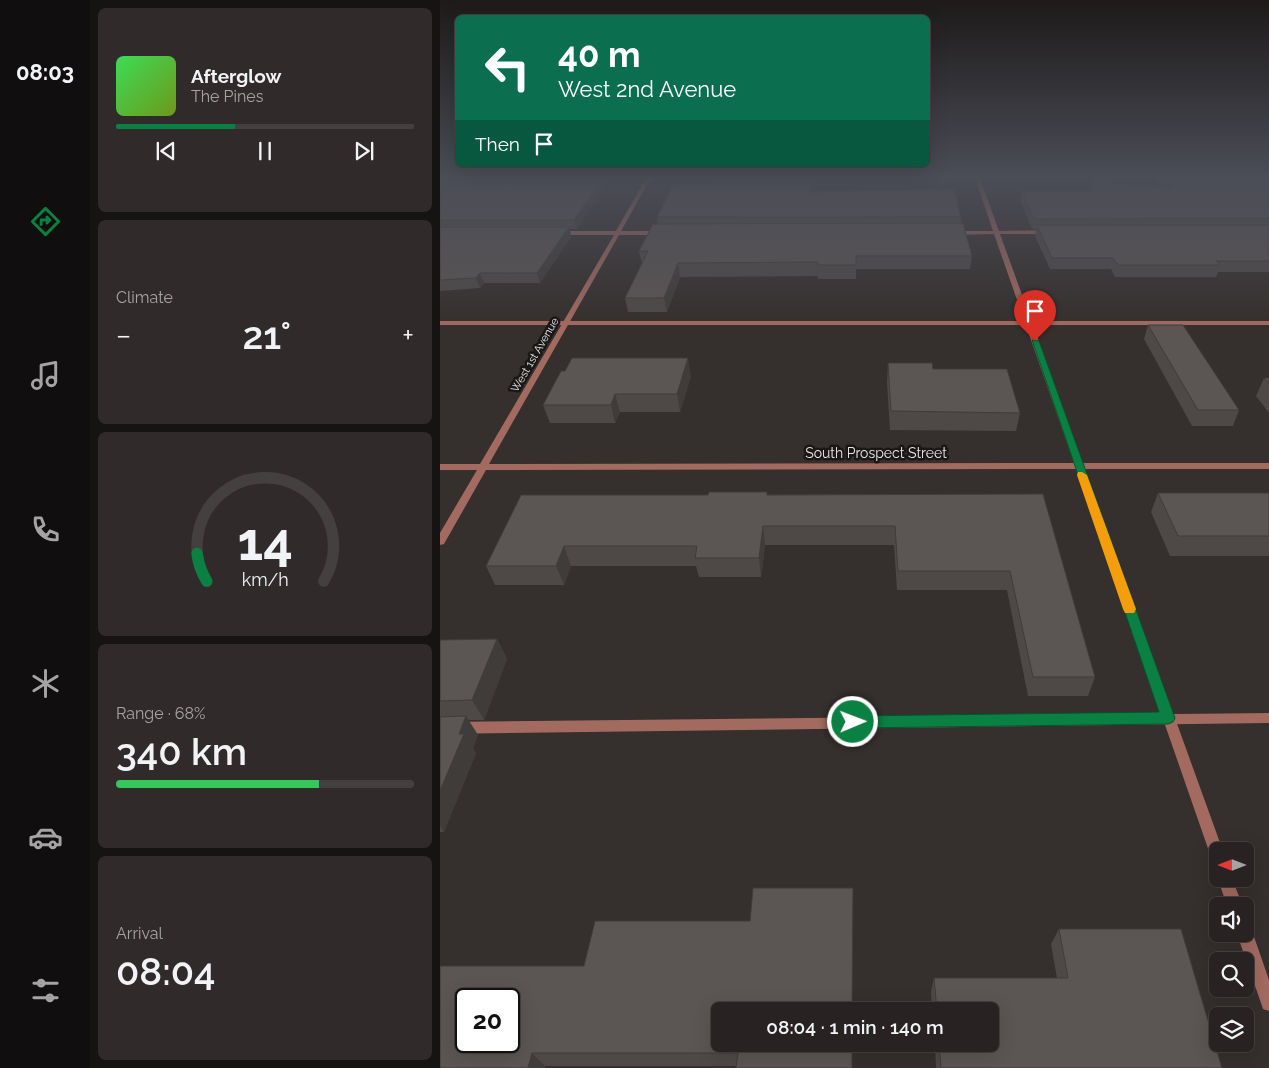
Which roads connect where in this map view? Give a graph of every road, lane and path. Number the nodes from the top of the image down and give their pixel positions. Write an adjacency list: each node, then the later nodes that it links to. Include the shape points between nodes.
1 (621, 228): 6 (street, West 1st Avenue)
2 (995, 228): 3 (street)
3 (996, 232): 4 (street); 8 (street); 10 (street)
4 (1055, 232)
5 (548, 233): 6 (street)
6 (618, 233): 7 (street); 12 (street, West 1st Avenue)
7 (667, 233)
8 (946, 233)
9 (440, 323): 12 (street)
10 (1029, 323): 11 (street); 12 (street); 15 (street)
11 (1269, 323)
12 (565, 324): 14 (street, West 1st Avenue)
13 (1269, 466): 15 (street, South Prospect Street)
14 (483, 467): 15 (street, South Prospect Street); 16 (street, South Prospect Street); 17 (street, West 1st Avenue)
15 (1079, 467): 18 (street)
16 (440, 468)
17 (440, 542)
18 (1168, 718): 19 (street); 20 (street); 21 (street)
19 (1269, 718)
20 (440, 728)
21 (1212, 842)
22 (1247, 942): 23 (street)
23 (1269, 1003)

